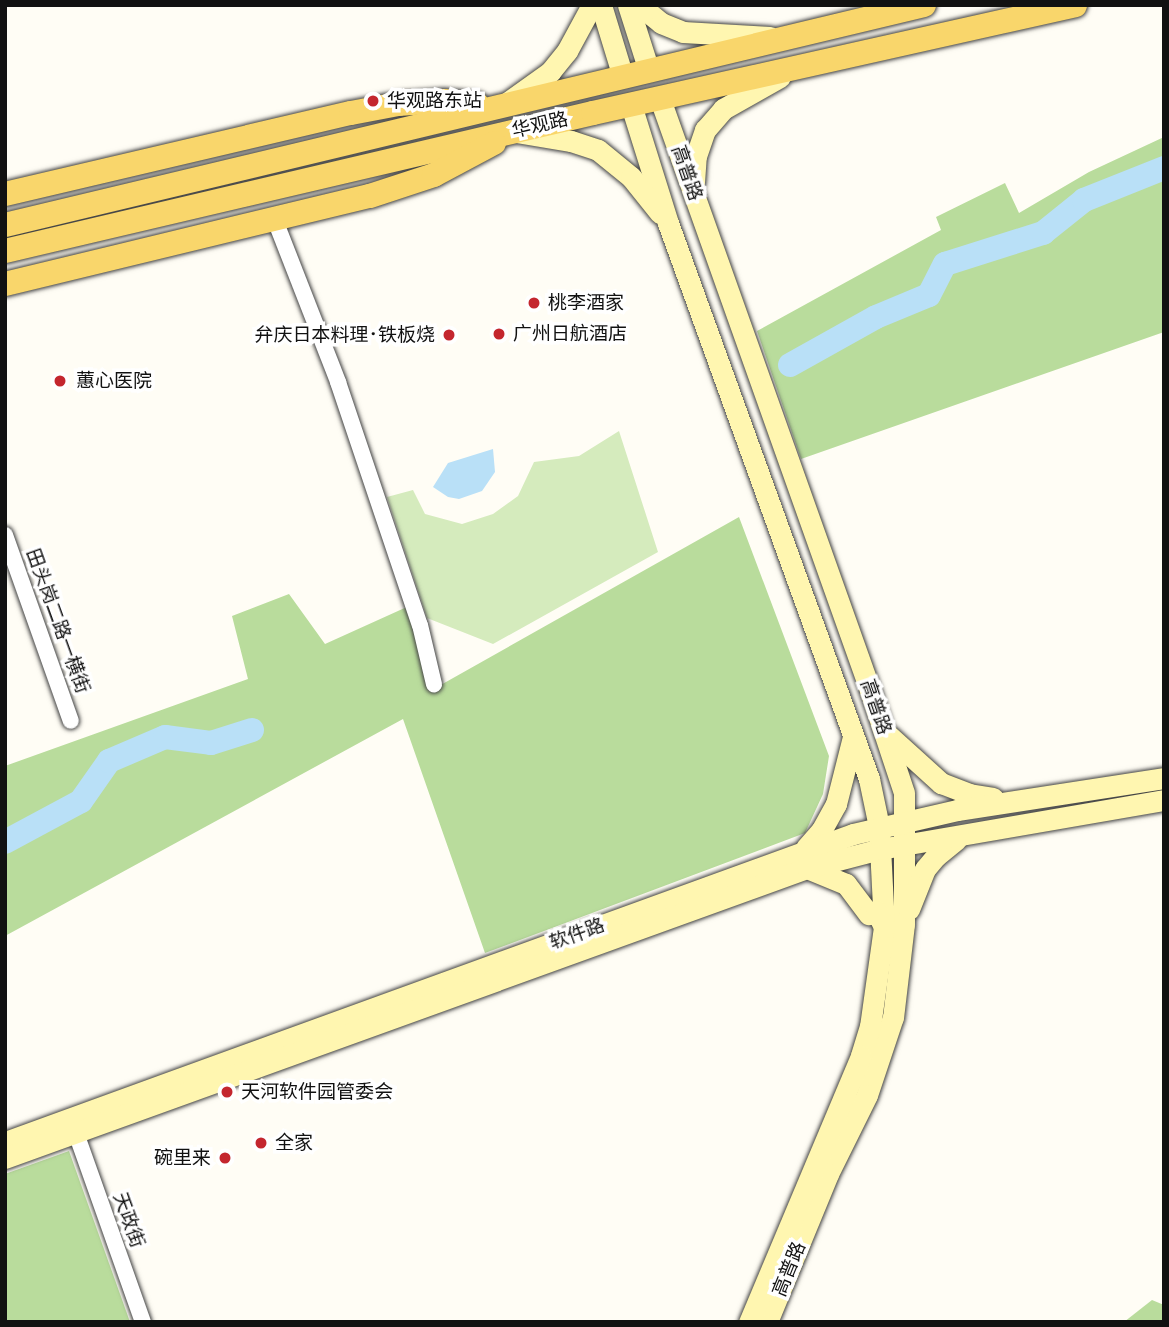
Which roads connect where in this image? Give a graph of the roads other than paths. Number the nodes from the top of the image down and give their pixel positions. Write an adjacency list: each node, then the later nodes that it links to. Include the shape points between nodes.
1 (592, 5): 14 (street, via 550,72)
2 (601, 5): 11 (street)
3 (628, 5): 10 (street)
4 (639, 5): 7 (street, via 660,23 684,32)
5 (923, 5): 7 (main road, 华观路)
6 (1075, 5): 9 (main road, 华观路)
7 (786, 38): 8 (main road, 华观路)
8 (733, 51): 10 (main road, 华观路); 12 (street)
9 (792, 70): 12 (main road, 华观路); 20 (street, via 733,103 705,130 695,168)
10 (649, 71): 11 (main road, 华观路)
11 (623, 77): 14 (main road, 华观路)
12 (741, 81): 13 (main road, 华观路)
13 (660, 99): 15 (main road, 华观路); 17 (street, 高普路)
14 (502, 106): 19 (main road, via 444,101 386,106); 23 (main road, 华观路)
15 (631, 106): 16 (main road, 华观路); 18 (street, 高普路)
16 (512, 132): 21 (main road, via 434,174); 22 (street, via 598,150 631,177); 24 (main road, 华观路)
17 (688, 175): 18 (street); 20 (street, 高普路)
18 (656, 187): 22 (street, 高普路)
19 (5, 194)
20 (698, 205): 28 (street, 高普路)
21 (275, 220): 25 (main road); 27 (street, via 338,382 420,625)
22 (668, 223): 29 (street, 高普路)
23 (5, 225)
24 (5, 251)
25 (5, 284)
26 (5, 535): 30 (street, 田头岗二路一横街)
27 (434, 684)
28 (870, 690): 29 (street); 31 (street, 高普路)
29 (841, 701): 32 (street, 高普路)
30 (71, 721)
31 (885, 733): 34 (street, via 941,783 969,794); 36 (street, 高普路, via 904,793)
32 (853, 737): 37 (street, 高普路, via 869,779); 41 (street, via 836,804)
33 (1164, 778): 34 (street, 软件路)
34 (1012, 800): 36 (street, 软件路)
35 (1164, 800): 38 (street, 软件路)
36 (905, 820): 37 (street, 软件路); 39 (street, 高普路)
37 (879, 827): 40 (street, 高普路); 41 (street, 软件路)
38 (961, 837): 39 (street, 软件路); 42 (street, via 925,869)
39 (904, 846): 40 (street, 软件路); 42 (street, 高普路)
40 (880, 849): 41 (street, 软件路); 42 (street, 高普路)
41 (805, 860): 42 (street, via 846,884 869,914 876,911); 43 (street, 软件路); 44 (street, 软件路)
42 (894, 926): 47 (street, 高普路, via 861,1056); 48 (street, 高普路, via 898,991 884,1048)
43 (76, 1133): 45 (street, 软件路); 46 (street, 天政街)
44 (5, 1142)
45 (5, 1158)
46 (143, 1322)
47 (750, 1322)
48 (767, 1322)

